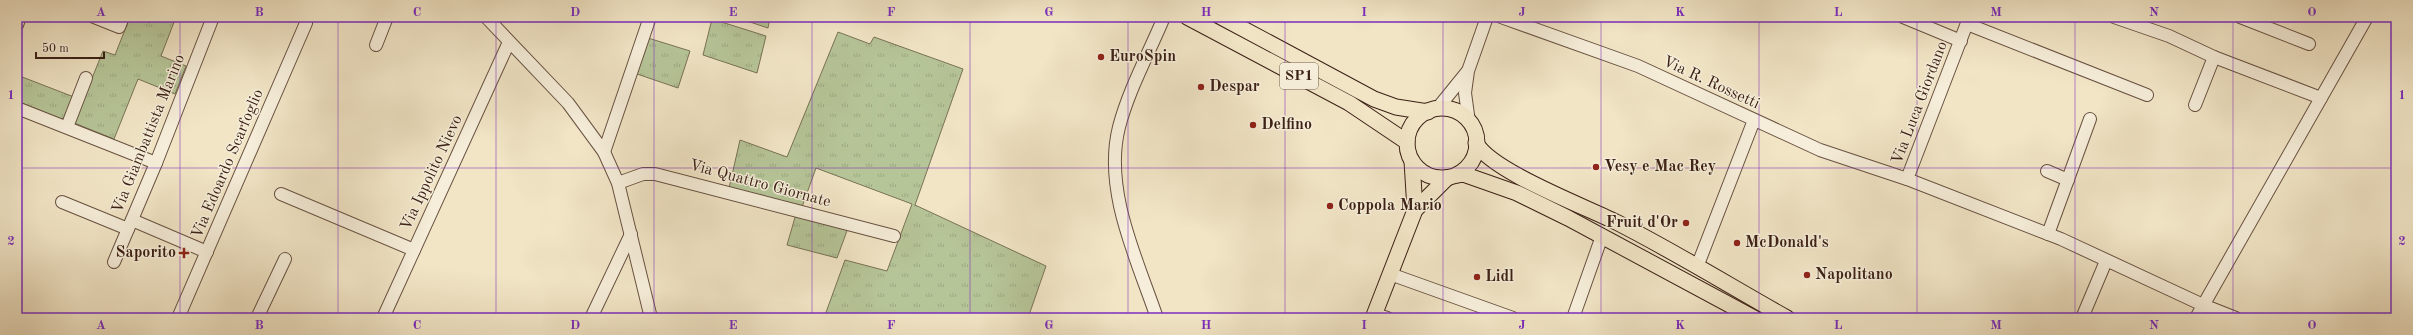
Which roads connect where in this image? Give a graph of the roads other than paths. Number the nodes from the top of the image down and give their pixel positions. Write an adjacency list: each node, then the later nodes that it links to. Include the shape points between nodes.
1 (20, 17): 19 (street)
2 (94, 17): 3 (street, via 119,27)
3 (123, 17)
4 (213, 17): 40 (street, Via Giambattista Marino)
5 (387, 17): 23 (street)
6 (486, 17): 21 (street)
7 (650, 17): 38 (street)
8 (1164, 17): 68 (street, via 1121,120 1115,158 1118,194 1131,242)
9 (1187, 17): 36 (main road, SP1, via 1349,103)
10 (1220, 17): 31 (main road, SP1, via 1374,100 1396,107)
11 (1487, 17): 25 (street)
12 (1501, 17): 32 (street, Via R. Rossetti, via 1638,66)
13 (1903, 17): 20 (street)
14 (2114, 17): 24 (street, via 2169,36)
15 (2240, 17): 22 (street)
16 (2367, 17): 28 (street)
17 (1968, 21): 20 (street, Via Luca Giordano); 27 (street)
18 (306, 23): 55 (street, Via Edoardo Scarfoglio)
19 (17, 26)
20 (1961, 40): 43 (street, Via Luca Giordano)
21 (509, 42): 38 (street, via 568,103); 54 (street, Via Ippolito Nievo)
22 (2309, 44)
23 (376, 45)
24 (2214, 57): 28 (street); 29 (street)
25 (1468, 71): 31 (street); 34 (street, via 1465,93)
26 (86, 78): 35 (street)
27 (2147, 95)
28 (2321, 98): 61 (street)
29 (2195, 105)
30 (17, 108): 35 (street)
31 (1432, 110): 34 (main road, via 1455,111); 36 (main road, via 1413,124)
32 (1754, 120): 43 (street, Via R. Rossetti, via 1820,150); 59 (street)
33 (2090, 120): 44 (street)
34 (1469, 122): 37 (main road)
35 (67, 127): 40 (street)
36 (1407, 142): 39 (main road)
37 (1476, 143): 42 (main road, via 1471,161); 59 (main road, via 1497,162 1520,176 1618,223)
38 (604, 152): 45 (street)
39 (1412, 161): 42 (main road, via 1427,175); 48 (main road)
40 (156, 163): 49 (street, Via Giambattista Marino)
41 (2047, 171): 44 (street)
42 (1452, 176): 48 (main road); 53 (main road, via 1463,174 1517,192)
43 (1907, 179): 51 (street, Via R. Rossetti)
44 (2068, 180): 51 (street)
45 (618, 183): 50 (street); 52 (street, Via Quattro Giornate, via 643,174 655,174)
46 (281, 194): 54 (street)
47 (62, 202): 49 (street)
48 (1415, 210): 60 (main road)
49 (130, 224): 55 (street); 58 (street, Via Giambattista Marino)
50 (631, 234): 66 (street); 67 (street)
51 (2048, 234): 57 (street, Via R. Rossetti)
52 (894, 236)
53 (1602, 236): 70 (street); 71 (main road)
54 (414, 250): 65 (street, Via Ippolito Nievo)
55 (207, 252): 63 (street, Via Edoardo Scarfoglio)
56 (285, 259): 64 (street)
57 (2106, 261): 61 (street, Via R. Rossetti); 73 (street)
58 (114, 262)
59 (1697, 267): 72 (main road)
60 (1390, 274): 62 (main road); 69 (street)
61 (2203, 305): 74 (street); 75 (street, Via R. Rossetti)
62 (1378, 317)
63 (178, 318)
64 (256, 318)
65 (383, 318)
66 (591, 318)
67 (651, 318)
68 (1157, 318)
69 (1513, 318)
70 (1573, 318)
71 (1754, 318)
72 (1786, 318)
73 (2082, 318)
74 (2196, 318)
75 (2236, 318)

